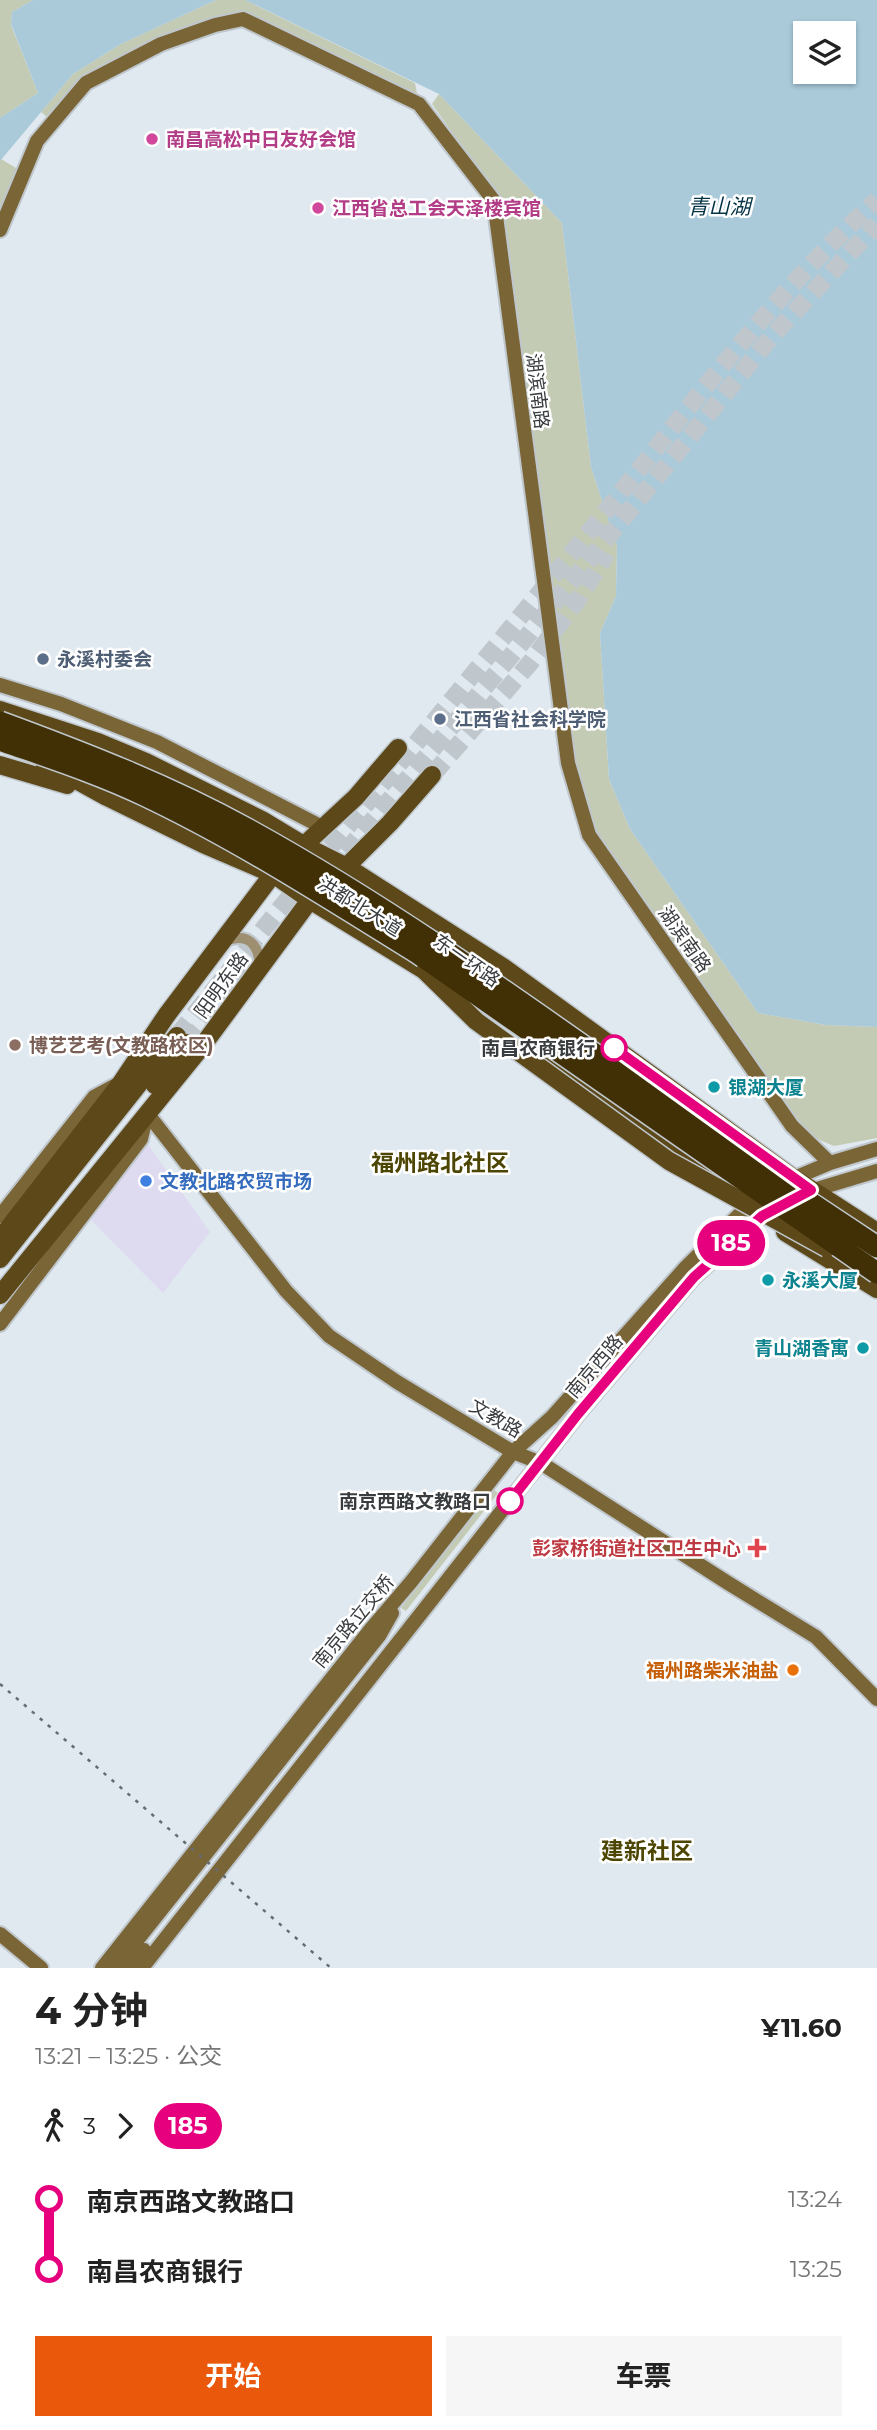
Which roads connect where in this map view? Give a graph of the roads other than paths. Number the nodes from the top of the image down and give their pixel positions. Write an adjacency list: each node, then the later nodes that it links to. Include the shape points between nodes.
1 (0, 230): 24 (street, 湖滨南路, via 37,141 86,83 161,44 215,25 243,19 419,104 494,201 568,763 589,835 792,1126)
2 (0, 685): 13 (street, via 158,742)
3 (0, 703): 12 (main road, via 146,754 239,799)
4 (0, 710): 12 (main road, 洪都北大道, via 98,742)
5 (0, 722): 32 (highway, 东一环路, bridge, via 150,781 246,829 347,888 495,983)
6 (0, 740): 34 (highway, 东一环路, bridge, via 142,794 342,906 416,952)
7 (398, 748): 13 (main road, 阳明东路)
8 (0, 749): 11 (main road, 洪都北大道, via 60,771)
9 (0, 765): 11 (main road)
10 (432, 775): 15 (main road, 阳明东路)
11 (107, 797): 16 (main road, 洪都北大道)
12 (262, 820): 14 (main road, 洪都北大道)
13 (324, 828): 14 (main road, 阳明东路)
14 (305, 846): 15 (main road, 洪都北大道); 16 (main road, 阳明东路)
15 (347, 867): 17 (main road, 阳明东路); 26 (main road, 洪都北大道, via 503,967)
16 (273, 874): 17 (main road, 洪都北大道); 18 (main road, 阳明东路)
17 (310, 900): 19 (main road, 阳明东路); 20 (main road, 洪都北大道)
18 (222, 942): 19 (street, via 236,937 250,941 260,952); 21 (main road, 阳明东路)
19 (260, 967): 22 (main road, 阳明东路)
20 (425, 971): 28 (main road, 洪都北大道, via 475,1003); 34 (main road, bridge, via 475,1021 669,1161)
21 (121, 1083): 29 (street, via 94,1097); 31 (main road, 阳明东路)
22 (146, 1113): 37 (main road, 阳明东路); 38 (street, via 141,1139); 39 (street, 文教路, via 286,1291 329,1336)
23 (877, 1149): 24 (street, 南京西路)
24 (830, 1163): 26 (street, 南京西路)
25 (877, 1171): 27 (street, 南京西路)
26 (792, 1177): 27 (main road, 洪都北大道); 28 (street, 南京西路)
27 (811, 1190): 28 (street, 南京西路); 30 (main road, 洪都北大道)
28 (755, 1211): 36 (main road, 洪都北大道); 39 (street, 南京西路, via 686,1267 552,1417); 40 (street, 南京西路, via 694,1277)
29 (0, 1216)
30 (877, 1232)
31 (0, 1239)
32 (877, 1247)
33 (0, 1259): 35 (main road, via 182,1040)
34 (877, 1274)
35 (0, 1283)
36 (877, 1289)
37 (0, 1295)
38 (0, 1324)
39 (513, 1452): 40 (street, 文教路); 41 (street, 南京西路)
40 (541, 1463): 42 (street, 南京西路); 43 (street, 文教路, via 816,1637)
41 (411, 1582): 46 (street, 南京路立交桥); 47 (street, 南京路立交桥, via 379,1636)
42 (433, 1597): 48 (street, via 389,1641); 49 (street)
43 (877, 1699)
44 (0, 1934): 45 (street)
45 (41, 1968)
46 (102, 1968)
47 (116, 1968)
48 (130, 1968)
49 (142, 1968)

